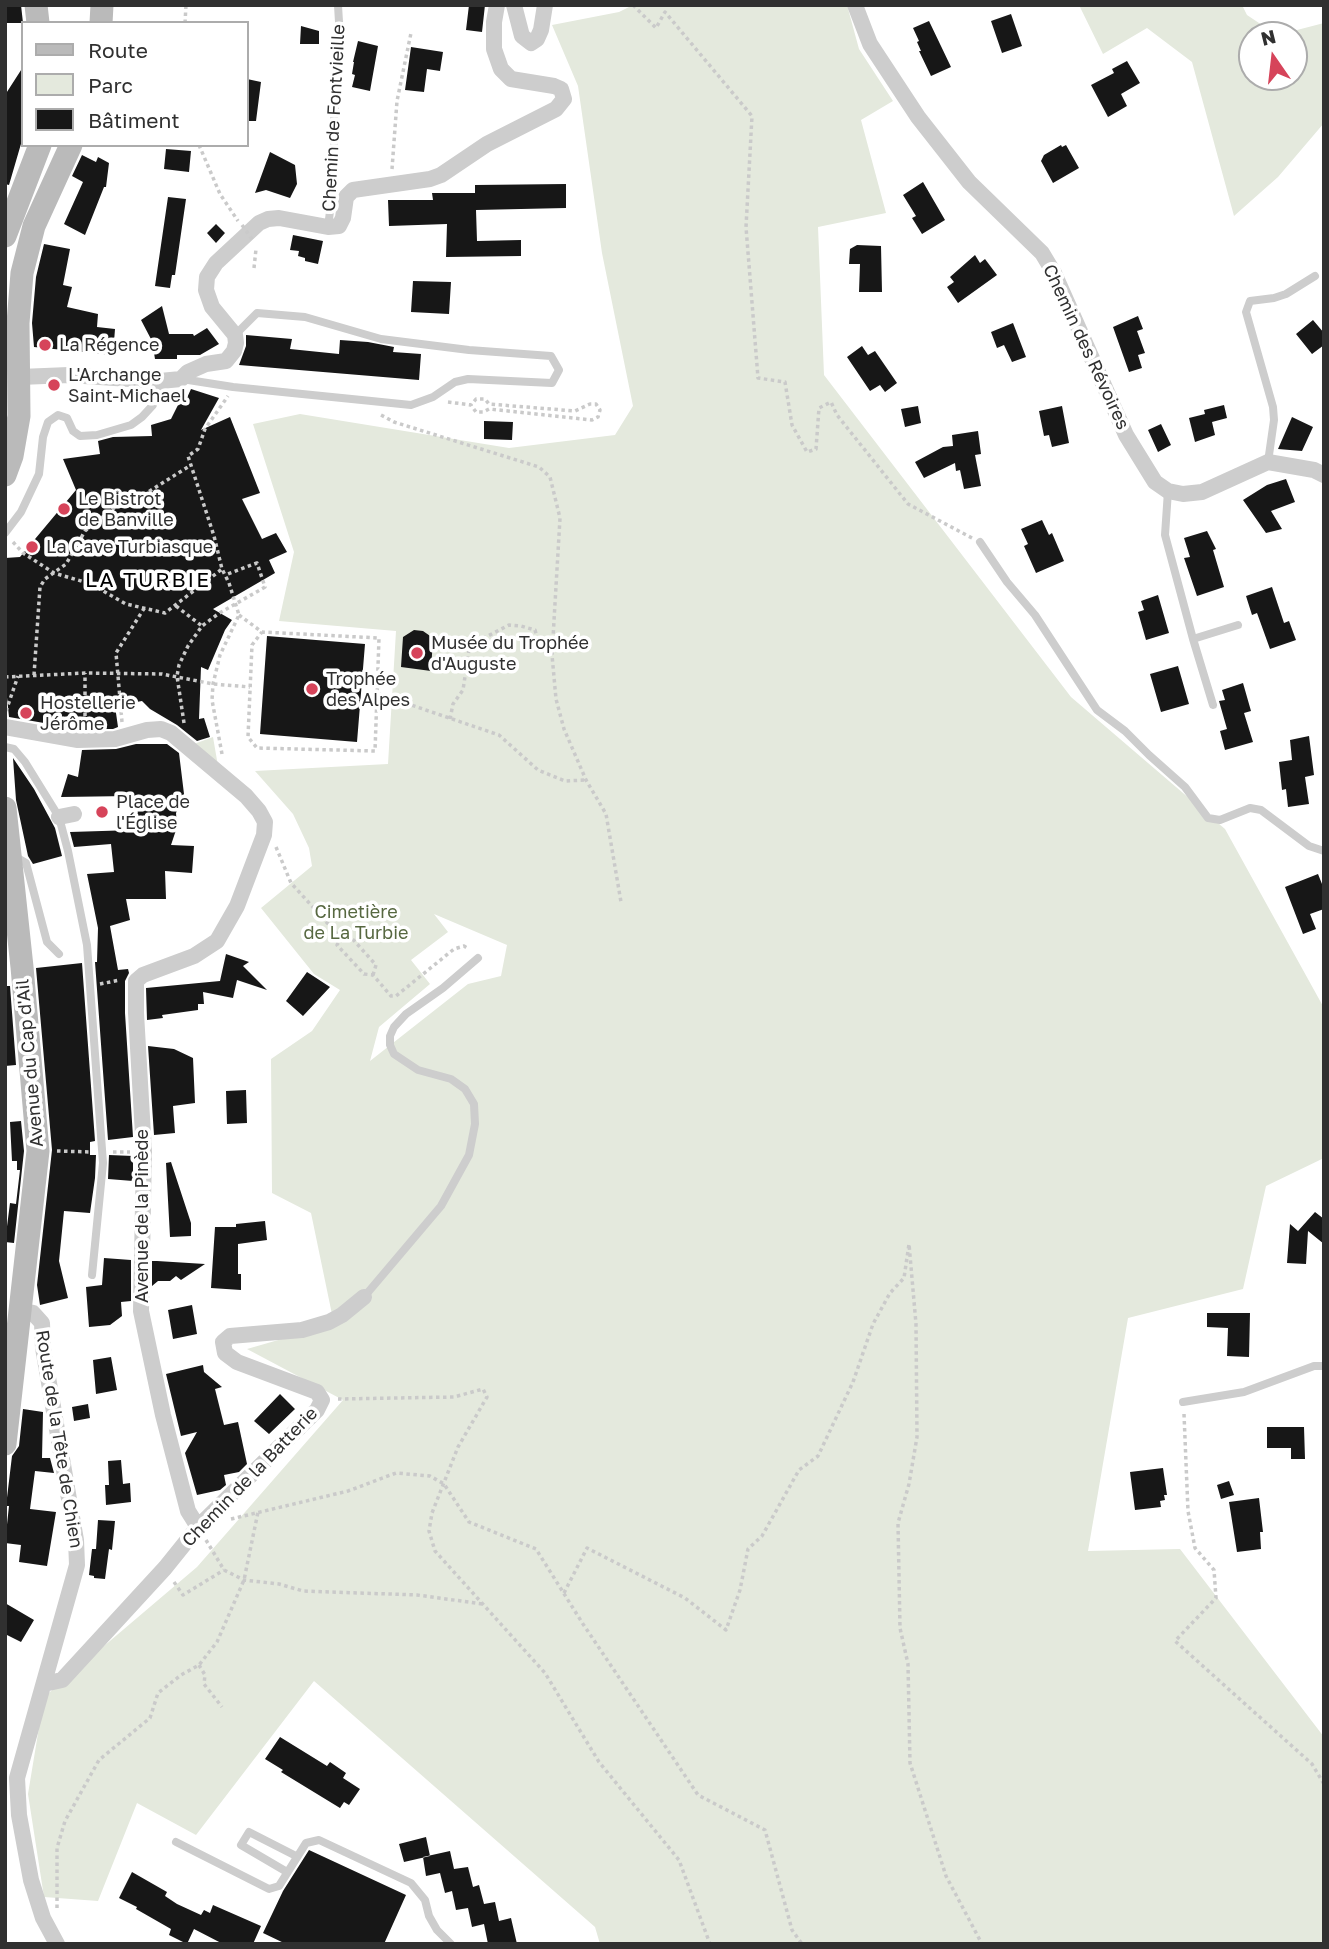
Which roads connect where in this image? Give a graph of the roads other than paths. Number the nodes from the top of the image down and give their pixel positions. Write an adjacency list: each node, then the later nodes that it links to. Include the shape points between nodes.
1 (338, 5): 8 (lane, Chemin de Fontvieille, via 334,180)
2 (497, 5): 8 (street, via 494,49 507,77 554,86 561,89 564,99 556,109 487,144 441,175 353,190 346,197 339,226)
3 (514, 5): 4 (street, via 522,36 531,43 541,30)
4 (545, 5)
5 (855, 5): 19 (street, Chemin des Révoires, via 870,44 918,117 969,182 1042,253 1126,435 1155,482)
6 (39, 147): 9 (street, via 17,187)
7 (70, 147): 10 (street)
8 (328, 228): 12 (street, Chemin de Fontvieille, via 268,219 216,263 206,277 206,290 212,307)
9 (5, 236)
10 (14, 268): 13 (street)
11 (1315, 276): 16 (lane, via 1286,294 1250,301 1246,312 1273,407)
12 (235, 334): 14 (street, via 234,351 226,361 206,364); 14 (lane, via 257,313 305,317 381,339 551,356 559,370 552,383 455,382 411,405)
13 (20, 377): 15 (street); 17 (street, via 19,416)
14 (181, 379): 15 (street)
15 (160, 381): 20 (lane, via 153,405 131,425 80,436 67,418 58,415 48,422 39,474)
16 (1268, 462): 18 (street); 19 (street, via 1202,492)
17 (5, 475)
18 (1324, 475)
19 (1168, 491): 23 (lane, via 1165,535)
20 (5, 534)
21 (979, 542): 28 (lane, via 1035,615 1097,710 1185,787 1200,811 1220,820 1250,808 1261,810 1309,846)
22 (1238, 625): 23 (lane)
23 (1193, 639): 24 (lane)
24 (1213, 705)
25 (5, 727): 39 (street, Avenue de la Pinède, via 78,740 121,738 161,729 180,738 259,811 265,822 237,906 217,941 136,981 144,1152 141,1311 188,1511)
26 (5, 747): 33 (lane, via 15,749 66,815 68,851 87,945 103,1163)
27 (5, 808): 29 (street, Avenue du Cap d'Ail)
28 (1324, 851)
29 (9, 853): 30 (street, Avenue du Cap d'Ail); 31 (lane, via 26,863 47,942)
30 (12, 936): 35 (street, Avenue du Cap d'Ail, via 37,1151)
31 (59, 954)
32 (478, 958): 34 (lane, via 406,1014 390,1036 394,1055 465,1089 474,1104 475,1124 469,1155 440,1206)
33 (92, 1275)
34 (364, 1297): 39 (street, Chemin de la Batterie, via 328,1322 302,1330 230,1336 223,1342 225,1353 237,1362 317,1392 322,1400)
35 (21, 1311): 38 (street, Avenue du Cap d'Ail); 40 (street, Route de la Tête de Chien, via 33,1313 43,1323 43,1349 76,1539 77,1564)
36 (1324, 1366): 37 (lane, via 1244,1392)
37 (1183, 1402)
38 (5, 1444)
39 (198, 1527): 40 (street, Chemin de la Batterie, via 62,1680)
40 (44, 1684): 44 (street, Route de la Tête de Chien, via 17,1778 31,1880)
41 (176, 1842): 43 (lane, via 269,1889 279,1886)
42 (296, 1856): 43 (lane); 43 (lane, via 249,1832 241,1845); 45 (lane, via 306,1843 319,1840 411,1883 425,1900 437,1930)
43 (287, 1872)
44 (57, 1944)
45 (451, 1944)

